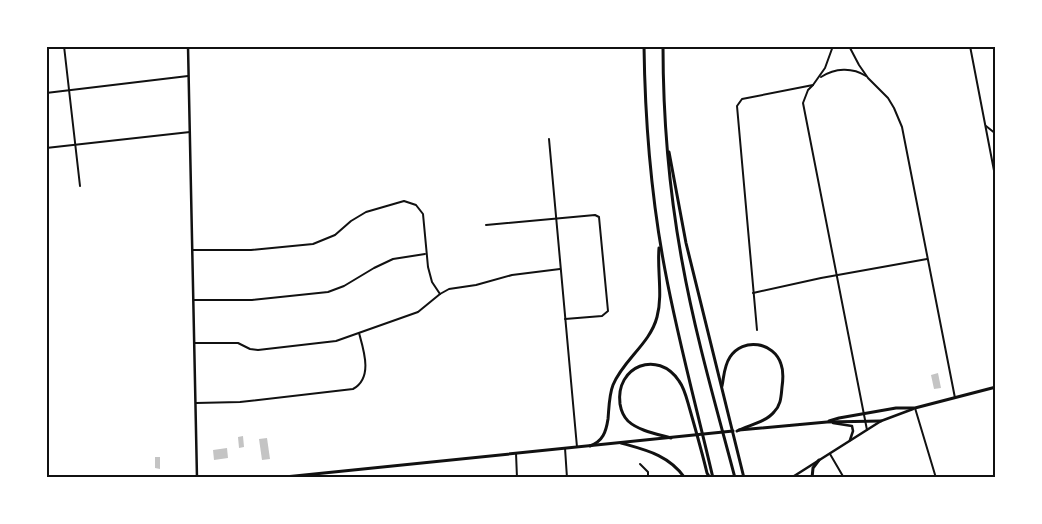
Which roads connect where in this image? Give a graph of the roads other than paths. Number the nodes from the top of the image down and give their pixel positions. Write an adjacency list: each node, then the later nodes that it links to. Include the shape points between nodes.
1 (64, 46): 12 (street)
2 (188, 46): 8 (main road)
3 (644, 46): 25 (main road, via 648,149)
4 (663, 46): 15 (main road)
5 (833, 46): 9 (street)
6 (850, 46): 10 (street)
7 (970, 46): 14 (street)
8 (188, 76): 12 (street); 16 (main road)
9 (819, 78): 10 (street, via 844,70); 11 (street)
10 (868, 78): 28 (street, via 888,98 902,127)
11 (813, 85): 30 (street, via 804,103); 31 (street, via 742,99 737,106)
12 (69, 90): 13 (street); 19 (street)
13 (46, 93)
14 (985, 125): 17 (street); 21 (street)
15 (666, 131): 39 (main road, via 686,243); 67 (main road, via 682,261)
16 (190, 132): 19 (street); 26 (main road)
17 (996, 134)
18 (549, 139): 23 (street)
19 (75, 144): 20 (street); 22 (street)
20 (46, 148)
21 (996, 181)
22 (80, 186)
23 (555, 218): 24 (street); 29 (street); 34 (street, via 595,215 599,217 602,241 608,311 602,316)
24 (486, 225)
25 (660, 242): 52 (main road, via 657,317 650,332 616,378 606,430 602,439); 66 (main road)
26 (193, 250): 27 (street, via 251,250 313,244 335,235 366,212 404,201 416,204 422,210); 33 (main road)
27 (426, 254): 32 (street, via 430,275); 33 (street, via 393,260 328,292 252,300)
28 (928, 258): 30 (street); 40 (street)
29 (560, 269): 32 (street, via 512,274); 34 (street)
30 (836, 276): 31 (street); 43 (street)
31 (753, 293): 35 (street)
32 (440, 294): 36 (street, via 418,312)
33 (194, 300): 37 (main road)
34 (565, 319): 53 (street)
35 (756, 330)
36 (359, 333): 37 (street, via 326,343 258,350 238,343); 41 (street, via 365,370 363,380 353,389 240,402)
37 (195, 343): 41 (main road)
38 (996, 387): 40 (main road)
39 (722, 390): 48 (main road, via 727,363 740,347 761,345 779,359 783,378 778,407 767,418); 68 (main road)
40 (955, 398): 42 (main road)
41 (196, 403): 60 (main road)
42 (915, 408): 43 (main road); 45 (main road); 72 (street)
43 (863, 414): 44 (street); 46 (main road)
44 (865, 420): 45 (main road); 46 (main road); 47 (street)
45 (881, 421): 47 (main road)
46 (826, 422): 48 (main road); 50 (main road, via 852,426)
47 (867, 430): 50 (main road)
48 (737, 431): 49 (main road)
49 (671, 438): 51 (main road); 66 (main road, via 643,429 624,417 620,392 625,378 637,367 645,364 662,366 679,380 707,473)
50 (850, 441): 56 (main road)
51 (620, 443): 52 (main road); 65 (main road, via 663,456)
52 (590, 446): 53 (main road)
53 (577, 447): 54 (main road)
54 (565, 448): 55 (main road); 63 (street)
55 (516, 453): 61 (main road); 62 (street)
56 (830, 454): 57 (main road); 71 (street)
57 (819, 460): 69 (main road); 70 (main road, via 813,468)
58 (640, 464): 64 (street, via 648,472)
59 (996, 475): 73 (street)
60 (197, 478)
61 (275, 478)
62 (517, 478)
63 (567, 478)
64 (648, 478)
65 (685, 478)
66 (712, 478)
67 (734, 478)
68 (744, 478)
69 (791, 478)
70 (812, 478)
71 (844, 478)
72 (936, 478)
73 (987, 478)

